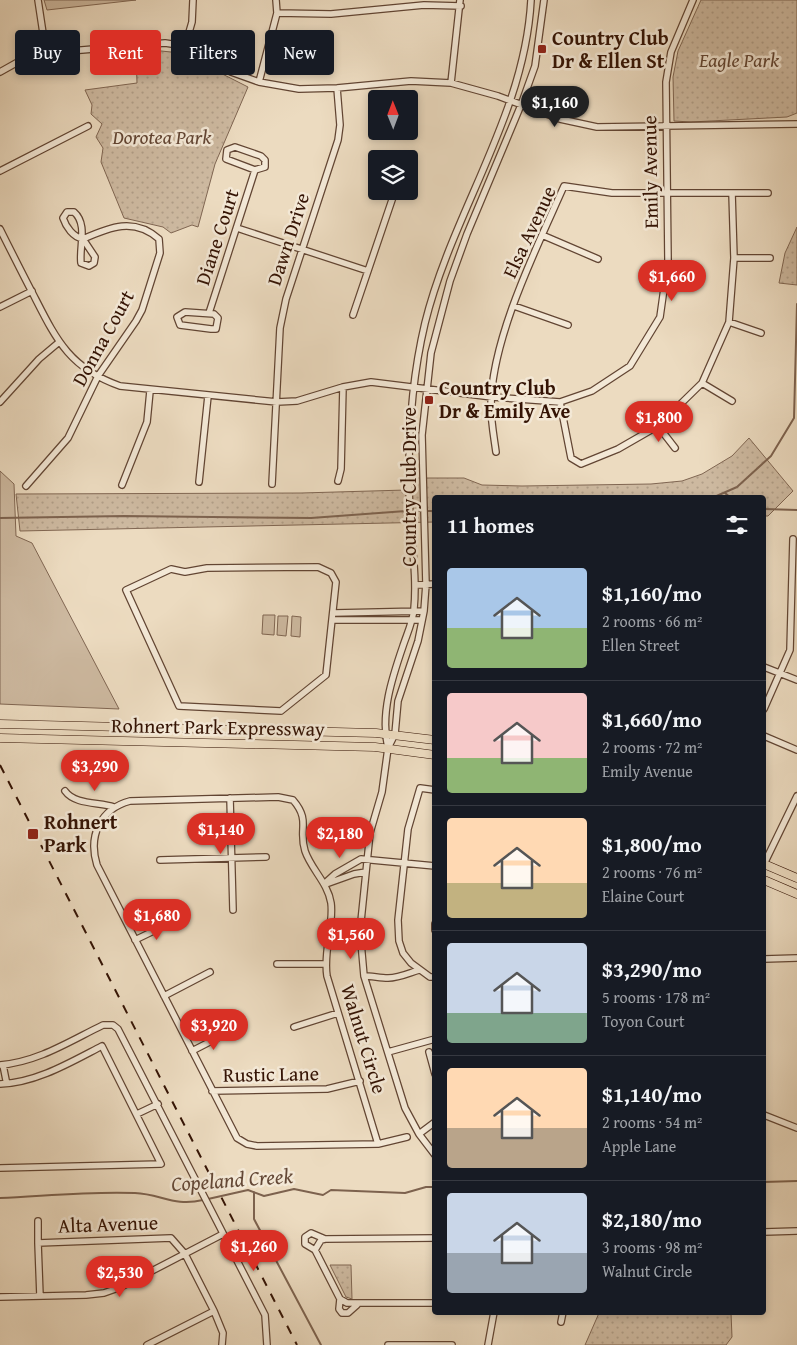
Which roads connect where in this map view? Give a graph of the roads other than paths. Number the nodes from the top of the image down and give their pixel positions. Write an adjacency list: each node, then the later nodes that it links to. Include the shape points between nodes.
1 (38, 0): 9 (street)
2 (193, 0): 10 (street)
3 (276, 0): 8 (street)
4 (531, 0): 19 (street, Country Club Drive, via 526,48)
5 (544, 0): 20 (street, Country Club Drive, via 535,66)
6 (692, 0): 23 (street, Emily Avenue, via 671,52 666,82)
7 (460, 3): 8 (street, via 331,14); 17 (street)
8 (277, 13): 16 (street)
9 (43, 30)
10 (190, 30)
11 (171, 44): 12 (street)
12 (80, 50)
13 (15, 64): 14 (street)
14 (0, 72)
15 (239, 75): 16 (street)
16 (259, 82): 18 (street, via 299,89)
17 (451, 83): 18 (street, via 411,81); 19 (street)
18 (337, 88): 34 (street, Dawn Drive, via 338,140)
19 (511, 101): 20 (street); 51 (street, Country Club Drive, via 434,289 418,352)
20 (521, 105): 23 (street, via 560,119 597,127); 52 (street, Country Club Drive, via 450,281 436,331)
21 (797, 124): 23 (street)
22 (88, 126): 25 (street)
23 (666, 126): 26 (street, Emily Avenue)
24 (255, 170): 24 (street, Diane Court, via 265,167 261,156 234,148 227,150 226,159); 30 (street, Diane Court)
25 (0, 171)
26 (667, 193): 27 (street, Elsa Avenue); 32 (street, Elsa Avenue, via 612,193 564,186); 59 (street, Emily Avenue, via 668,260 660,317 630,366 592,391)
27 (732, 193): 28 (street, Elsa Avenue); 35 (street)
28 (768, 193)
29 (392, 200): 38 (street)
30 (237, 228): 34 (street); 42 (street, Diane Court)
31 (1, 234): 39 (street, Emily Avenue)
32 (542, 236): 37 (street); 40 (street, Elsa Avenue)
33 (83, 239): 33 (street, via 77,238 65,225 63,218 67,212 78,215); 48 (street, Donna Court, via 121,224 152,233 159,239 160,253 142,310)
34 (302, 249): 38 (street); 58 (street, Dawn Drive, via 280,328)
35 (734, 258): 36 (street); 44 (street)
36 (770, 258)
37 (598, 259)
38 (368, 271): 43 (street)
39 (32, 291): 41 (street); 47 (street, Emily Avenue)
40 (514, 306): 45 (street); 55 (street, Elsa Avenue, via 504,335)
41 (0, 308)
42 (210, 313): 42 (street, Diane Court, via 180,313 177,321 185,327 216,329 218,318)
43 (353, 315)
44 (729, 322): 46 (street); 49 (street)
45 (568, 325)
46 (761, 333)
47 (58, 342): 48 (street, Emily Avenue, via 79,364); 57 (street)
48 (98, 376): 53 (street, Emily Avenue, via 120,386); 67 (street, Donna Court, via 68,438)
49 (702, 383): 56 (street); 60 (street)
50 (343, 387): 51 (street, Emily Avenue, via 371,382); 58 (street, Emily Avenue, via 309,398); 63 (street)
51 (414, 387): 52 (street, Emily Avenue); 71 (street, Country Club Drive, via 410,431 410,515)
52 (426, 388): 55 (street, Emily Avenue); 69 (street, Country Club Drive, via 422,436)
53 (150, 391): 54 (street, Emily Avenue); 66 (street, via 147,422)
54 (208, 396): 58 (street, Emily Avenue); 64 (street)
55 (492, 397): 59 (street, Emily Avenue); 62 (street, Elsa Avenue)
56 (732, 401)
57 (0, 402)
58 (277, 402): 65 (street, Dawn Drive)
59 (560, 402): 60 (street, via 571,458 581,464 618,449)
60 (658, 426): 61 (street)
61 (675, 448)
62 (496, 452)
63 (338, 481)
64 (199, 482)
65 (272, 484)
66 (122, 485)
67 (26, 486)
68 (793, 539): 79 (street, via 790,650)
69 (426, 584): 70 (street); 71 (street); 72 (street, Country Club Drive)
70 (432, 584)
71 (415, 585): 73 (street, Country Club Drive)
72 (424, 611): 73 (street); 77 (street, Country Club Drive)
73 (414, 612): 74 (street); 76 (street, Country Club Drive)
74 (334, 613): 75 (street); 75 (street, via 336,582 331,573 318,568 207,568 185,572 171,569 126,590 179,706 281,711 326,675)
75 (333, 620): 76 (street)
76 (412, 620): 77 (street); 83 (street, Country Club Drive, via 392,682)
77 (422, 620): 84 (street, Country Club Drive, via 398,701)
78 (766, 668): 79 (street)
79 (780, 673): 80 (street); 81 (street)
80 (797, 680)
81 (766, 704)
82 (0, 724): 83 (main road, Rohnert Park Expressway)
83 (385, 734): 84 (main road, Rohnert Park Expressway); 88 (street, Country Club Drive)
84 (395, 734): 87 (main road, Rohnert Park Expressway); 88 (street, Country Club Drive)
85 (766, 737): 89 (street)
86 (0, 738): 88 (main road, Rohnert Park Expressway)
87 (432, 740)
88 (388, 748): 90 (main road, Rohnert Park Expressway); 98 (street, Country Club Drive)
89 (797, 750)
90 (432, 755)
91 (432, 790): 101 (street, via 420,788 411,817)
92 (65, 791): 95 (street, via 68,796 82,801 101,802)
93 (797, 796): 100 (street)
94 (230, 798): 95 (street, Walnut Circle, via 130,801); 97 (street); 107 (street, Walnut Circle, via 278,797 293,800 303,811 305,852)
95 (114, 807): 111 (street, via 95,833 94,856)
96 (266, 857): 97 (street)
97 (231, 858): 99 (street); 109 (street)
98 (367, 859): 101 (street); 104 (street, Country Club Drive); 107 (street, via 335,874)
99 (160, 860)
100 (766, 860)
101 (404, 863): 103 (street); 116 (street, via 399,941 403,953)
102 (766, 865): 105 (main road)
103 (432, 866)
104 (366, 872): 107 (street); 118 (street, Country Club Drive, via 360,930)
105 (797, 878)
106 (766, 881): 108 (main road)
107 (324, 884): 115 (street, Walnut Circle, via 331,903)
108 (797, 894)
109 (233, 910)
110 (170, 923): 111 (street)
111 (135, 940): 120 (street)
112 (797, 958): 113 (street)
113 (766, 959)
114 (277, 964): 115 (street)
115 (325, 964): 121 (street, Walnut Circle)
116 (419, 970): 118 (street, via 400,977); 119 (street)
117 (210, 972): 120 (street)
118 (364, 976): 126 (street, Country Club Drive)
119 (432, 977)
120 (164, 996): 125 (street)
121 (338, 1013): 122 (street); 130 (street, Walnut Circle)
122 (294, 1027)
123 (227, 1033): 125 (street)
124 (432, 1039): 126 (street)
125 (192, 1050): 132 (street)
126 (388, 1052): 138 (street, Country Club Drive, via 405,1108)
127 (428, 1052): 128 (street)
128 (432, 1065)
129 (2, 1067): 131 (street); 133 (street, via 40,1056 100,1027 113,1025 120,1032)
130 (360, 1081): 132 (street, Rustic Lane, via 327,1089); 140 (street, Walnut Circle)
131 (4, 1083): 134 (street, via 33,1078 102,1046)
132 (212, 1091): 140 (street, via 237,1138 247,1144)
133 (158, 1104): 134 (street); 146 (street)
134 (138, 1114): 142 (street, via 161,1164)
135 (766, 1116): 137 (street)
136 (432, 1124): 138 (street)
137 (797, 1128)
138 (419, 1134): 141 (street, Country Club Drive)
139 (407, 1137): 140 (street)
140 (378, 1144)
141 (432, 1150)
142 (0, 1168)
143 (38, 1220): 149 (street)
144 (797, 1231): 145 (street)
145 (766, 1232)
146 (223, 1234): 151 (street); 163 (street, via 265,1315)
147 (432, 1238): 148 (street)
148 (325, 1239): 150 (street); 150 (street, via 311,1233 305,1237 305,1244)
149 (38, 1243): 151 (street, Alta Avenue, via 171,1238); 152 (street, Alta Avenue)
150 (315, 1250): 154 (street)
151 (185, 1254): 152 (street, via 104,1293); 157 (street, Alta Avenue)
152 (40, 1296): 153 (street)
153 (0, 1297)
154 (340, 1299): 156 (street); 156 (street, via 338,1309 342,1313 348,1313)
155 (432, 1302): 156 (street)
156 (357, 1305)
157 (214, 1311): 161 (street); 162 (street, Alta Avenue, via 223,1333)
158 (493, 1315): 166 (street)
159 (562, 1315): 160 (street)
160 (561, 1322)
161 (147, 1345)
162 (222, 1345)
163 (266, 1345)
164 (388, 1345): 165 (street)
165 (452, 1345)
166 (488, 1345)

